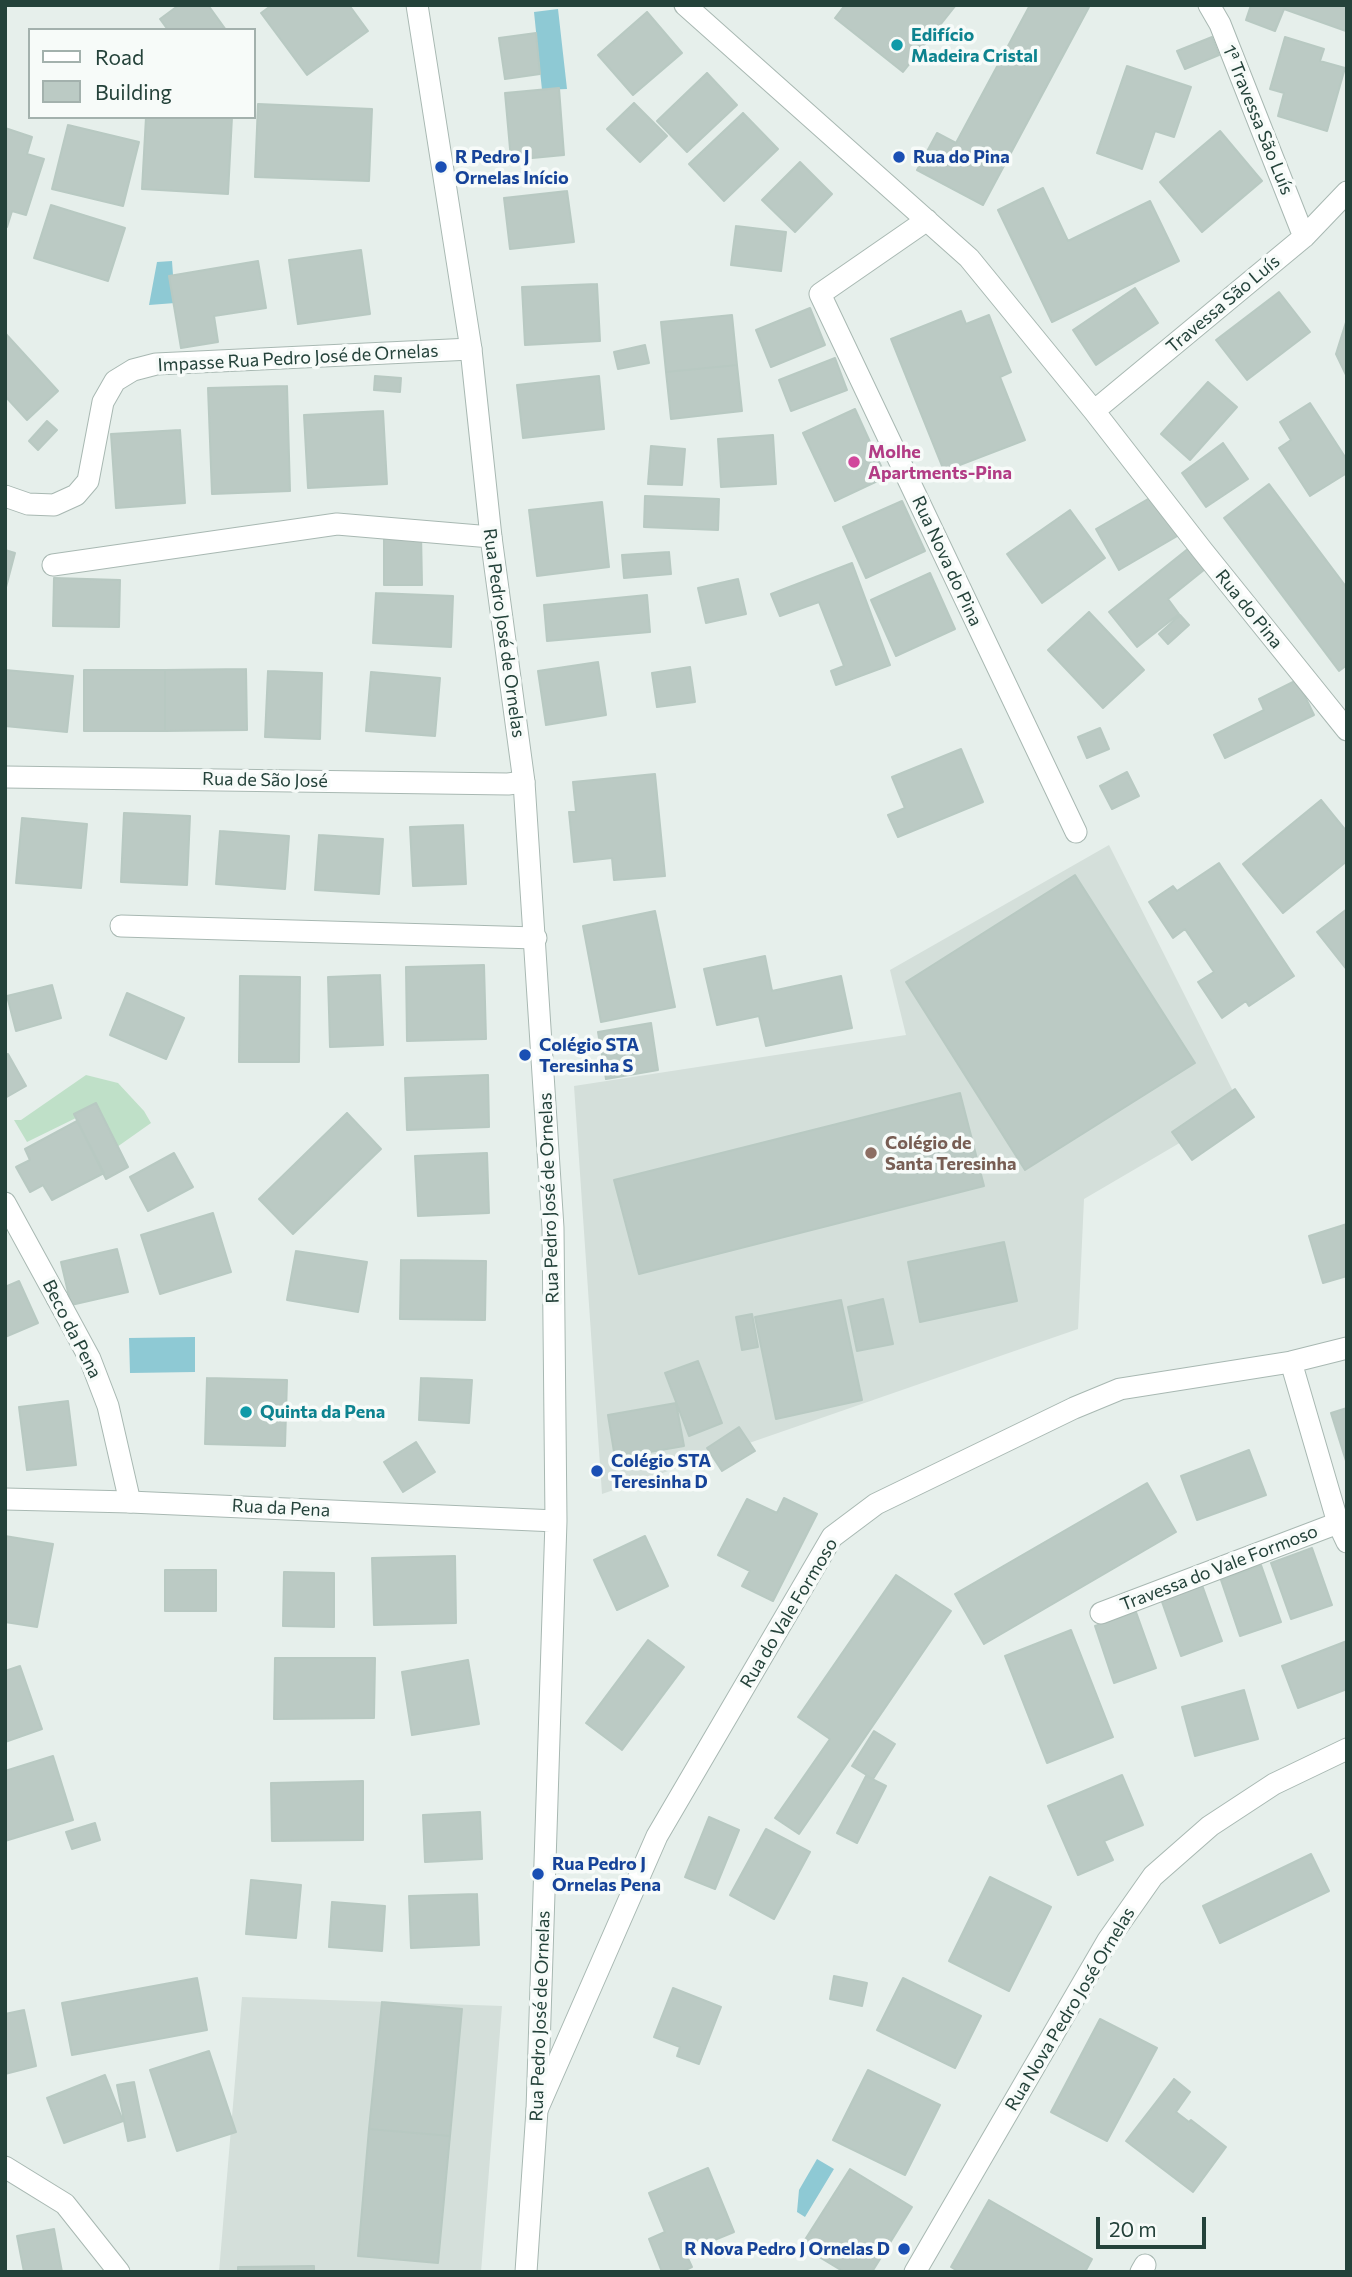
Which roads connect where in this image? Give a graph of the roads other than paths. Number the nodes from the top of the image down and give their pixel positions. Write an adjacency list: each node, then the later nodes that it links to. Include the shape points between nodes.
1 (417, 5): 7 (street, Rua Pedro José de Ornelas)
2 (685, 5): 5 (street, Rua do Pina)
3 (1209, 5): 6 (street, 1ª Travessa São Luís)
4 (1347, 192): 6 (street, Travessa São Luís)
5 (927, 220): 8 (street, Rua do Pina, via 969,258); 15 (street, Rua Nova do Pina, via 820,294)
6 (1304, 237): 8 (street, Travessa São Luís)
7 (471, 349): 9 (street, Impasse Rua Pedro José de Ornelas, via 156,364 133,370 115,381 103,402 88,481 76,495 54,505 28,504); 10 (street, Rua Pedro José de Ornelas)
8 (1094, 411): 12 (street, Rua do Pina)
9 (5, 496)
10 (491, 537): 11 (street, via 337,524); 14 (street, Rua Pedro José de Ornelas)
11 (53, 565)
12 (1347, 730)
13 (5, 777): 14 (street, Rua de São José)
14 (524, 782): 17 (street, Rua Pedro José de Ornelas)
15 (1076, 832)
16 (121, 926): 17 (street)
17 (536, 938): 23 (street, Rua Pedro José de Ornelas, via 553,1228)
18 (5, 1203): 22 (street, Beco da Pena, via 90,1359 113,1422)
19 (1347, 1348): 20 (street, Rua do Vale Formoso)
20 (1291, 1362): 24 (street, Travessa do Vale Formoso); 27 (street, Rua do Vale Formoso, via 1120,1389 876,1504 832,1537 657,1836)
21 (5, 1499): 22 (street, Rua da Pena)
22 (130, 1502): 23 (street, Rua da Pena)
23 (556, 1521): 27 (street, Rua Pedro José de Ornelas)
24 (1342, 1533): 25 (street, Travessa do Vale Formoso)
25 (1101, 1614)
26 (1347, 1749): 31 (street, Rua Nova Pedro José Ornelas, via 1274,1784 1210,1825 1153,1876 1108,1940)
27 (537, 2110): 30 (street, Rua Pedro José de Ornelas)
28 (5, 2167): 29 (street, via 65,2204)
29 (120, 2272)
30 (526, 2272)
31 (915, 2272)

